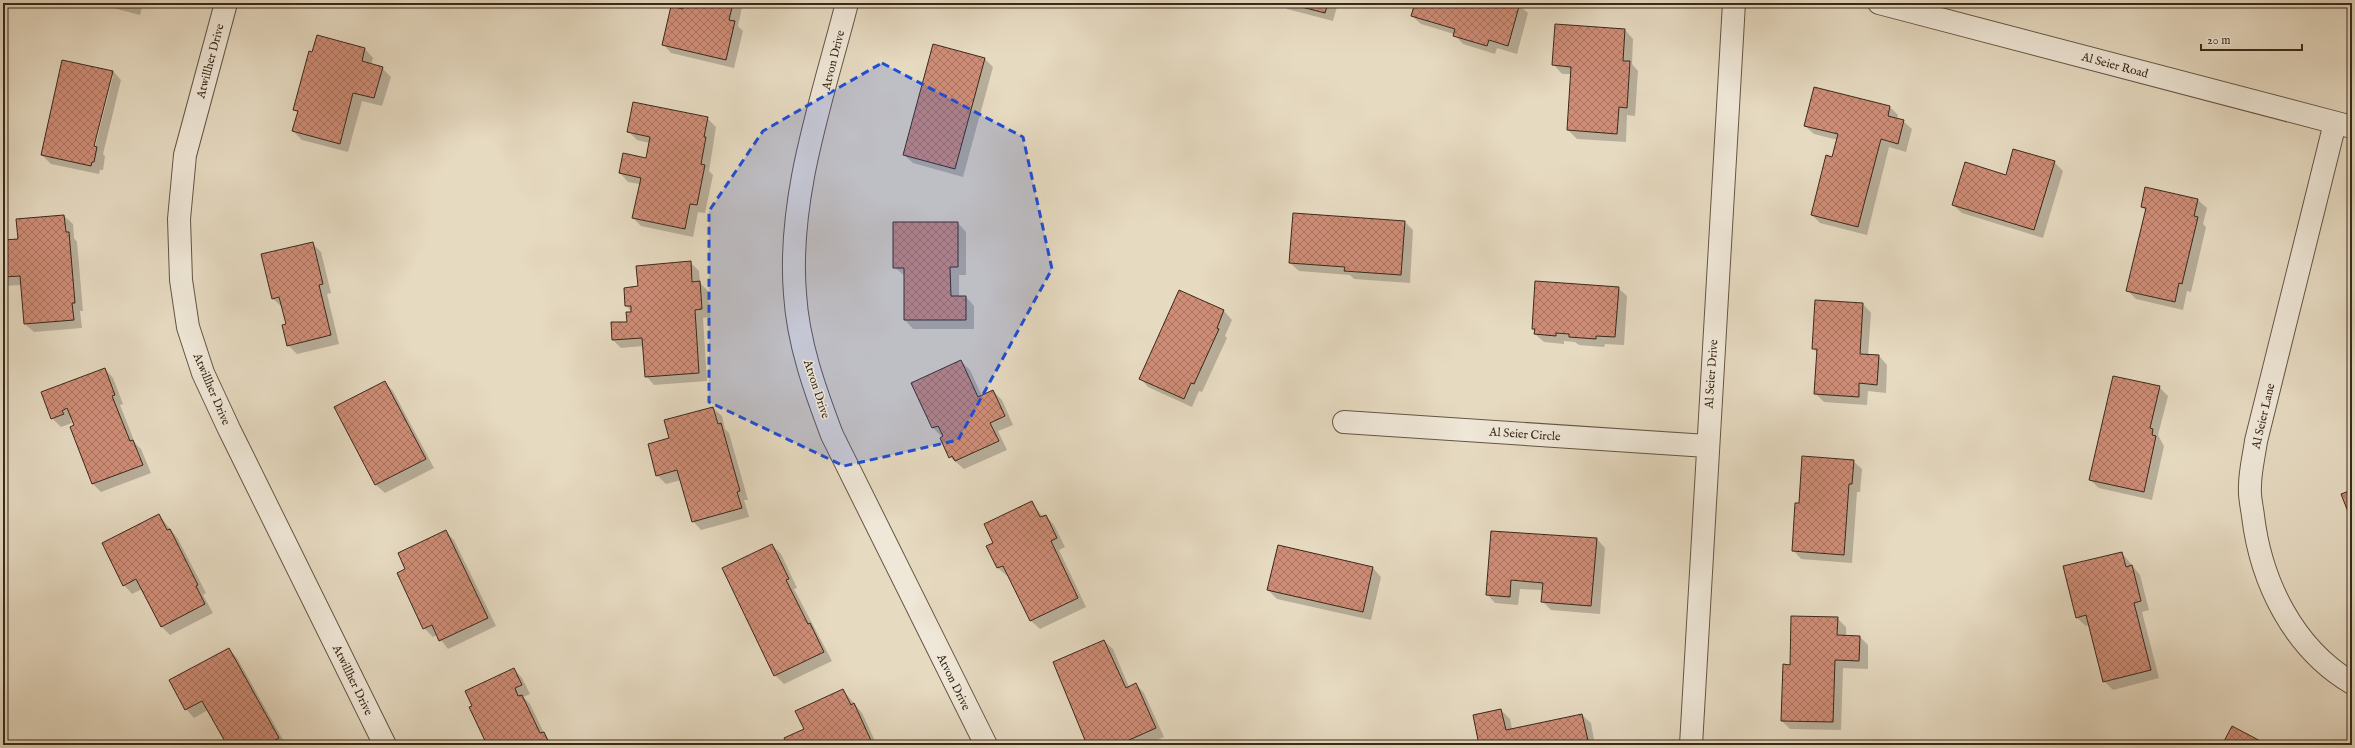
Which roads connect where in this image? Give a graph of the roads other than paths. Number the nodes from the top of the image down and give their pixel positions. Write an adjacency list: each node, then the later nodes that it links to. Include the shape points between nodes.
1 (226, 3): 9 (street, Atwillher Drive, via 186,155 179,219 181,280 188,327 203,373 229,430)
2 (847, 3): 10 (street, Atvon Drive, via 799,192 794,254 795,295 802,338 814,389 832,435)
3 (1734, 3): 7 (street, Al Seier Drive)
4 (1879, 3): 5 (street, Al Seier Road)
5 (2344, 125): 8 (street, Al Seier Lane, via 2256,441 2249,487 2256,537 2266,577 2286,616 2314,653)
6 (1344, 422): 7 (street, Al Seier Circle)
7 (1706, 446): 11 (street, Al Seier Drive)
8 (2352, 683)
9 (385, 745)
10 (986, 745)
11 (1690, 745)

